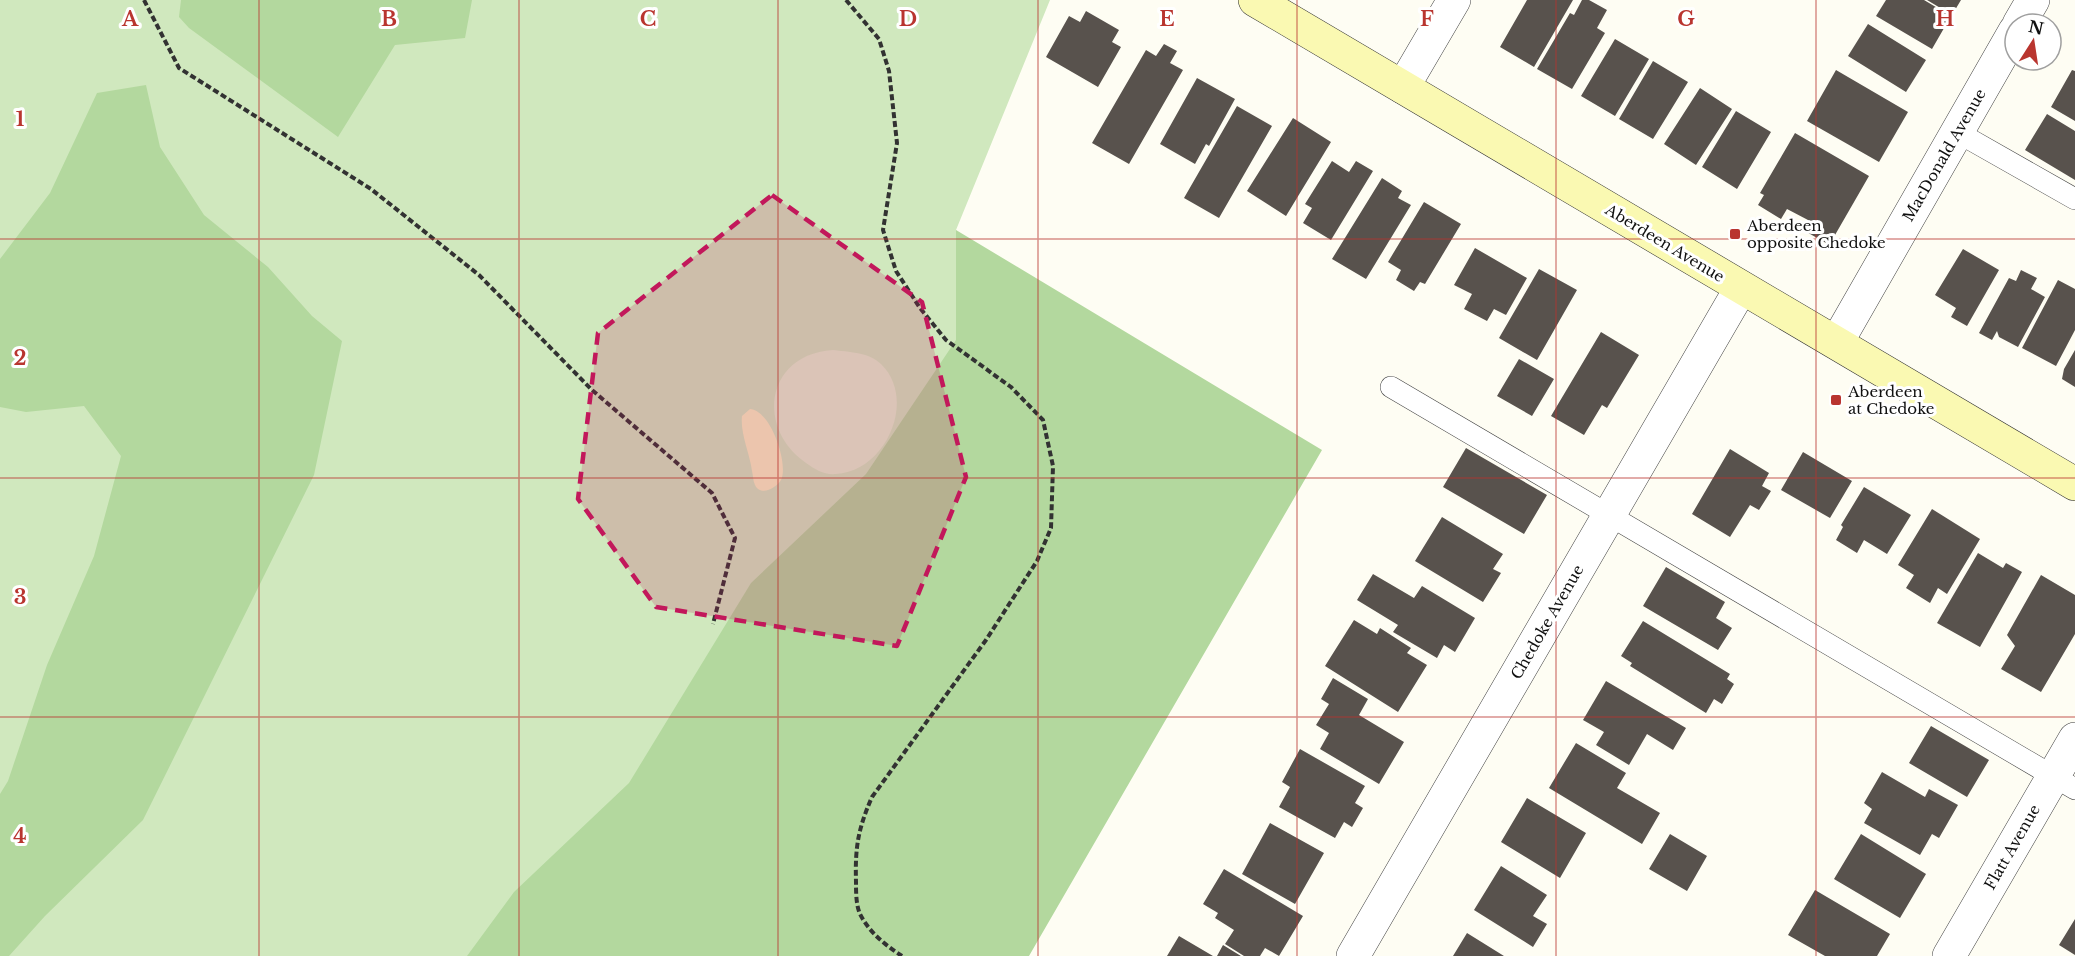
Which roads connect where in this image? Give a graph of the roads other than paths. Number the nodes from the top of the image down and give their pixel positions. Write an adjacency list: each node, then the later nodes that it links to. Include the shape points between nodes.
1 (1255, 0): 4 (main road, Aberdeen Avenue)
2 (1454, 0): 4 (street)
3 (2003, 52): 5 (street, MacDonald Avenue)
4 (1403, 87): 7 (main road, Aberdeen Avenue)
5 (1957, 132): 6 (lane); 8 (street, MacDonald Avenue)
6 (2075, 199)
7 (1741, 288): 8 (main road, Aberdeen Avenue); 11 (street, Chedoke Avenue)
8 (1837, 342): 10 (main road, Aberdeen Avenue)
9 (1391, 387): 11 (lane)
10 (2075, 484)
11 (1610, 514): 13 (lane); 14 (street, Chedoke Avenue)
12 (2075, 739): 13 (street, Flatt Avenue)
13 (2064, 783): 15 (street, Flatt Avenue)
14 (1353, 956)
15 (1949, 956)

